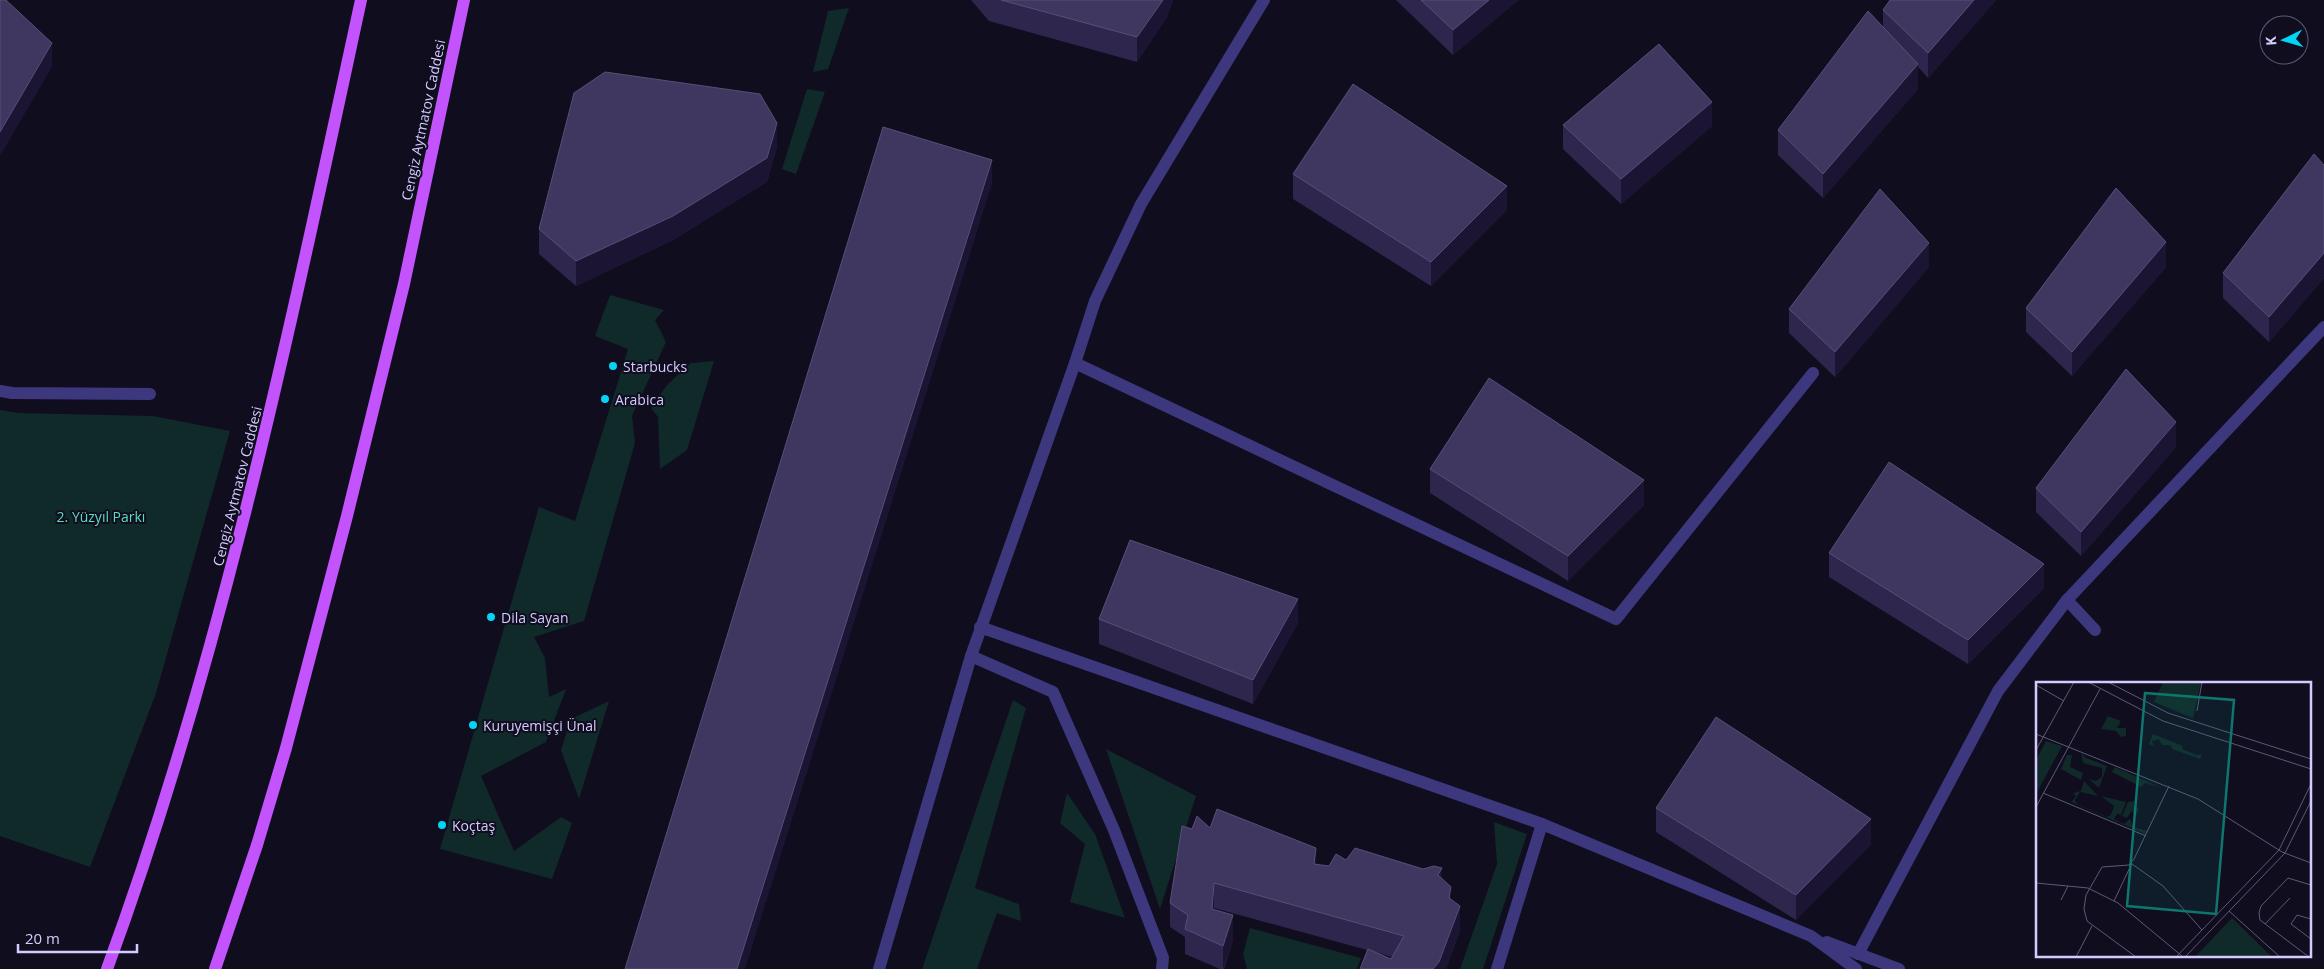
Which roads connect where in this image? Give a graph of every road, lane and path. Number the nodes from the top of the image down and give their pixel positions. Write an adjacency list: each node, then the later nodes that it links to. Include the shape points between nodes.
1 (361, 0): 16 (main road, Cengiz Aytmatov Caddesi, via 236,557 144,866)
2 (464, 0): 17 (main road, Cengiz Aytmatov Caddesi, via 404,284 348,516 286,748)
3 (1264, 0): 5 (street, via 1141,204 1095,301)
4 (2324, 327): 9 (street)
5 (1075, 363): 6 (street, via 1616,619); 10 (street)
6 (1813, 373)
7 (0, 391): 8 (street)
8 (150, 394)
9 (2067, 600): 11 (street); 15 (street, via 1998,692)
10 (980, 627): 12 (street); 13 (street)
11 (2095, 630)
12 (971, 656): 18 (street); 19 (street, via 1053,692 1114,830 1163,958)
13 (1542, 824): 14 (street); 20 (street)
14 (1811, 936): 15 (street); 21 (street)
15 (1858, 954): 22 (street)
16 (107, 969)
17 (214, 969)
18 (879, 969)
19 (1162, 969)
20 (1497, 969)
21 (1856, 969)
22 (1899, 969)

